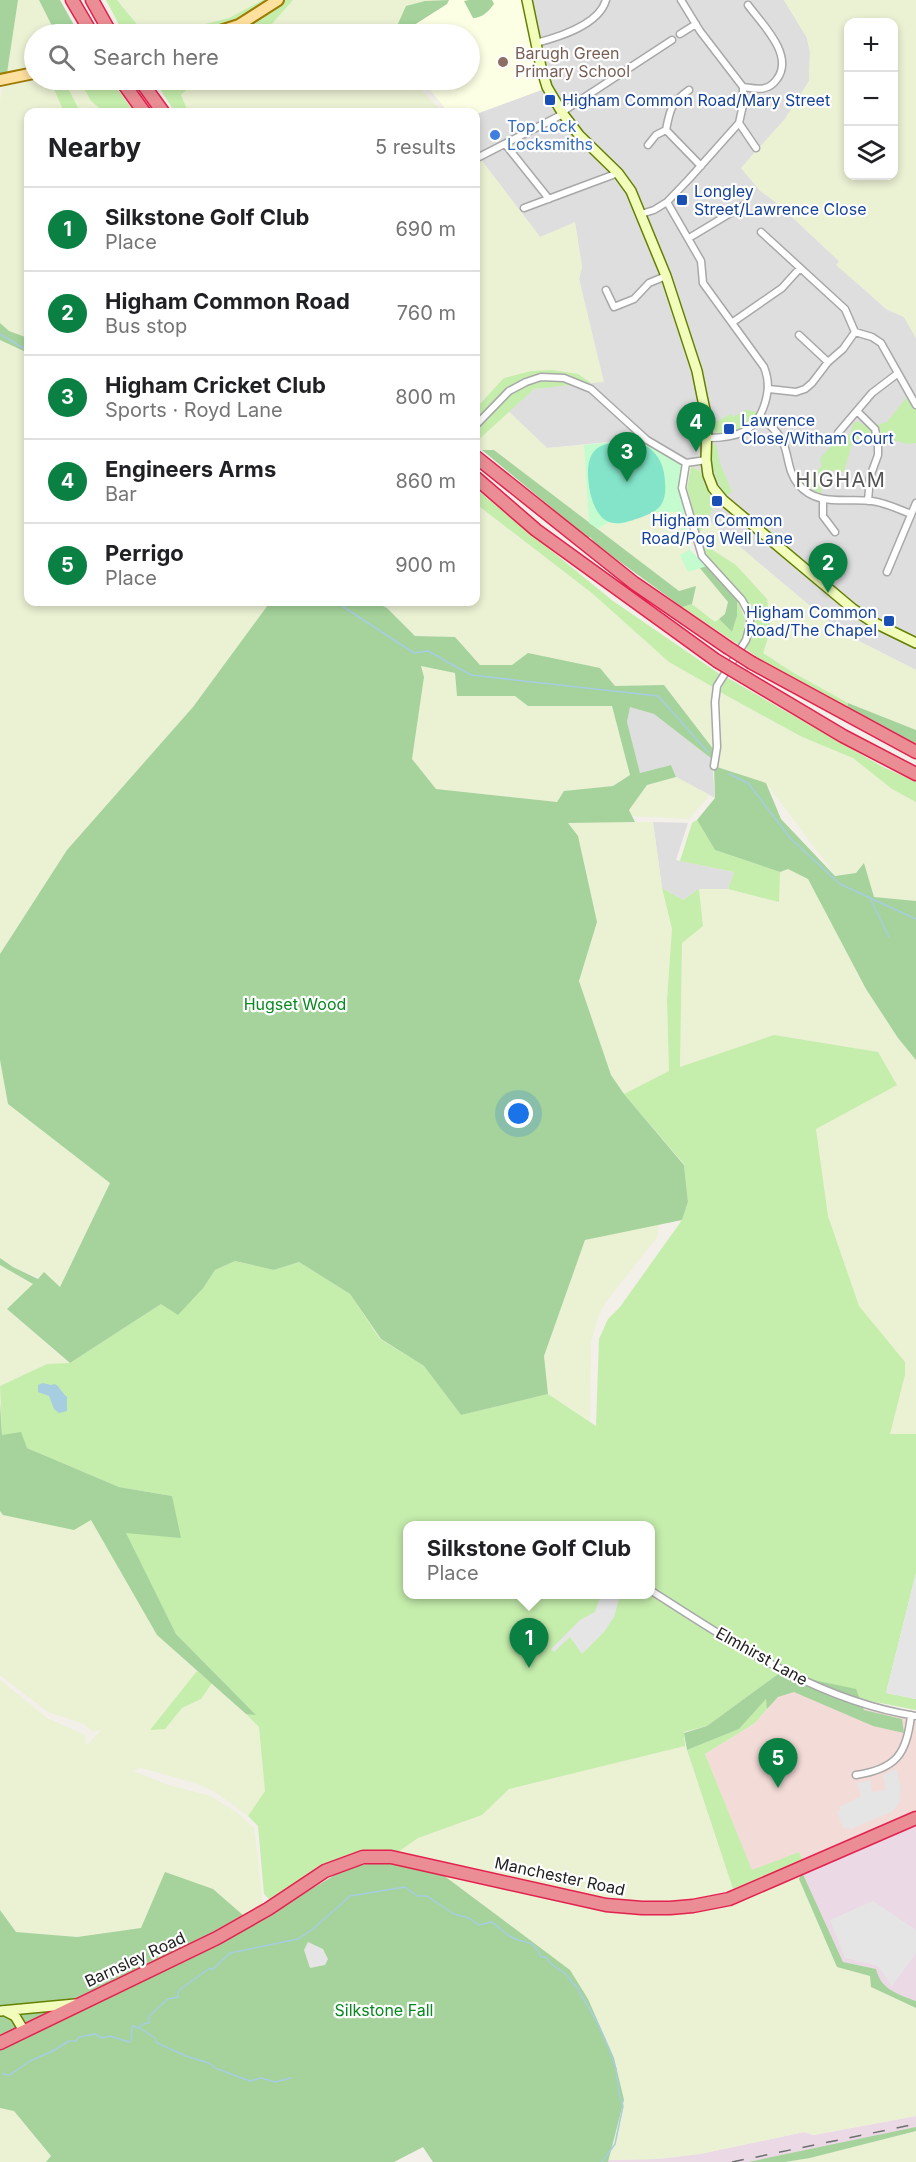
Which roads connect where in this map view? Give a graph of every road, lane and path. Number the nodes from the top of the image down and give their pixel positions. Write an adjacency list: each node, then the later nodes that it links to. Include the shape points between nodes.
1 (72, 0): 8 (highway)
2 (92, 0): 9 (highway)
3 (278, 0): 10 (main road)
4 (527, 0): 14 (street)
5 (606, 0): 14 (street, via 601,12 570,33)
6 (681, 0): 11 (street)
7 (745, 14): 17 (street, via 750,7 778,47 783,66 769,88)
8 (86, 24)
9 (105, 24)
10 (241, 24)
11 (696, 24): 12 (street); 17 (street)
12 (680, 34)
13 (672, 40): 23 (street)
14 (536, 43): 23 (street, via 548,87)
15 (24, 75): 16 (main road)
16 (0, 80)
17 (743, 87): 24 (street)
18 (128, 90): 21 (highway)
19 (147, 90): 22 (highway)
20 (689, 90): 25 (street, via 676,99)
21 (141, 108)
22 (160, 108)
23 (562, 113): 26 (street); 31 (street, via 589,147)
24 (739, 123): 28 (street); 30 (street)
25 (666, 130): 27 (street); 30 (street)
26 (505, 144): 29 (street); 32 (street)
27 (648, 145)
28 (756, 148)
29 (480, 156)
30 (701, 166): 33 (street)
31 (618, 173): 32 (street); 36 (street)
32 (549, 199): 35 (street)
33 (667, 202): 36 (street); 38 (street)
34 (744, 205): 38 (street)
35 (524, 208)
36 (641, 214): 42 (street)
37 (761, 232): 39 (street)
38 (688, 238): 44 (street, via 701,261 703,283)
39 (768, 239): 40 (street); 41 (street)
40 (763, 246)
41 (800, 268): 44 (street, via 782,288); 45 (street, via 845,309)
42 (666, 276): 43 (street, via 614,308); 55 (street, via 697,371)
43 (606, 290)
44 (733, 322): 49 (street, via 764,367)
45 (855, 332): 47 (street); 48 (street, via 881,343)
46 (799, 335): 47 (street)
47 (828, 362): 49 (street, via 804,389)
48 (897, 374): 50 (street); 51 (street, via 879,386)
49 (769, 389): 52 (street)
50 (916, 405)
51 (857, 411): 54 (street); 61 (street, via 875,429 878,444)
52 (761, 416): 55 (street, via 746,431 726,438); 60 (street, via 779,435 796,483)
53 (480, 421): 58 (street, via 509,391 526,381 564,378 591,389 647,440)
54 (838, 433)
55 (707, 438): 57 (street)
56 (480, 460): 67 (highway, bridge, via 634,583 727,647)
57 (706, 460): 58 (street); 66 (street, via 713,488 723,500 853,609)
58 (686, 464): 68 (street, via 682,488 702,556 742,600 750,615 746,640 717,686)
59 (480, 481): 69 (highway, bridge, via 536,530 717,661 843,736)
60 (823, 500): 61 (street); 64 (street, via 823,516)
61 (868, 501): 63 (street)
62 (916, 502): 63 (street)
63 (911, 514): 65 (street)
64 (835, 532)
65 (887, 572)
66 (916, 643)
67 (916, 752)
68 (714, 766)
69 (916, 774)
70 (655, 1593): 71 (street, Elmhirst Lane, via 806,1682 868,1705)
71 (914, 1715): 72 (street, via 898,1759 872,1773)
72 (856, 1774)
73 (914, 1821): 74 (highway, Manchester Road, via 729,1899 693,1906 606,1905 375,1855 325,1871)
74 (268, 1909): 75 (highway, Barnsley Road)
75 (82, 2003): 76 (street, Barnsley Road); 77 (highway)
76 (4, 2012): 77 (street, Barnsley Road, via 15,2016)
77 (24, 2031): 78 (highway)
78 (0, 2043)

